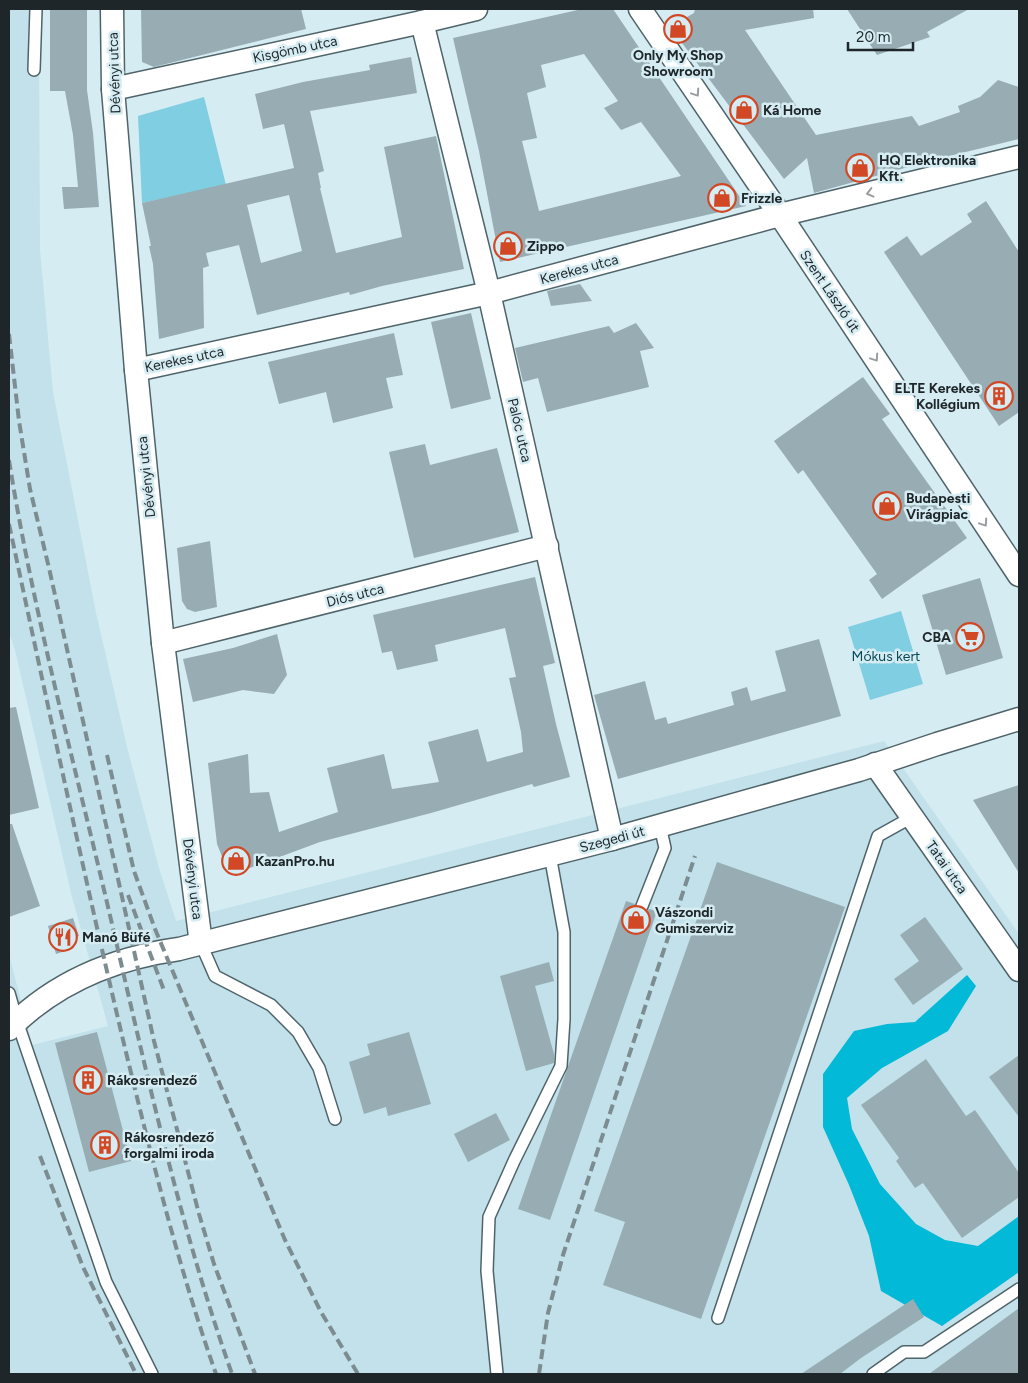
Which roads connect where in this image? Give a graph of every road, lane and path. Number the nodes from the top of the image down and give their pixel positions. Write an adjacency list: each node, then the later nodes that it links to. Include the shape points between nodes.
1 (36, 9): 6 (lane)
2 (112, 9): 7 (street, Dévényi utca)
3 (476, 9): 5 (street, Kisgömb utca)
4 (640, 9): 9 (street, Szent László út, one-way to 9)
5 (422, 22): 7 (street, Kisgömb utca); 10 (street, Palóc utca)
6 (34, 70)
7 (113, 89): 11 (street, Dévényi utca)
8 (1019, 157): 9 (street, Kerekes utca, one-way to 9)
9 (780, 216): 10 (street, Kerekes utca); 13 (street, Szent László út, one-way to 13)
10 (489, 293): 11 (street, Kerekes utca); 12 (street, Palóc utca)
11 (136, 370): 14 (street, Dévényi utca)
12 (547, 546): 14 (street, Diós utca); 19 (street, Palóc utca)
13 (1019, 575)
14 (163, 643): 22 (street, Dévényi utca)
15 (1019, 720): 16 (street, Szegedi út)
16 (875, 764): 17 (street, Tatai utca); 18 (street, Szegedi út)
17 (912, 817): 23 (street, Tatai utca); 28 (lane, via 878,836)
18 (660, 826): 19 (street, Szegedi út); 21 (lane, via 665,848)
19 (612, 839): 20 (street, Szegedi út)
20 (550, 855): 22 (street, Szegedi út); 30 (lane, via 564,932 561,1066 489,1218 487,1271)
21 (642, 906)
22 (201, 944): 25 (street, Szegedi út, via 120,961 88,974 63,986); 26 (lane, via 215,976 271,1005 298,1032 319,1068)
23 (1019, 970)
24 (9, 994): 25 (lane)
25 (13, 1025): 29 (lane, via 106,1282)
26 (335, 1119)
27 (1019, 1289): 31 (lane, via 924,1352 904,1352)
28 (718, 1318)
29 (152, 1374)
30 (497, 1374)
31 (873, 1374)

